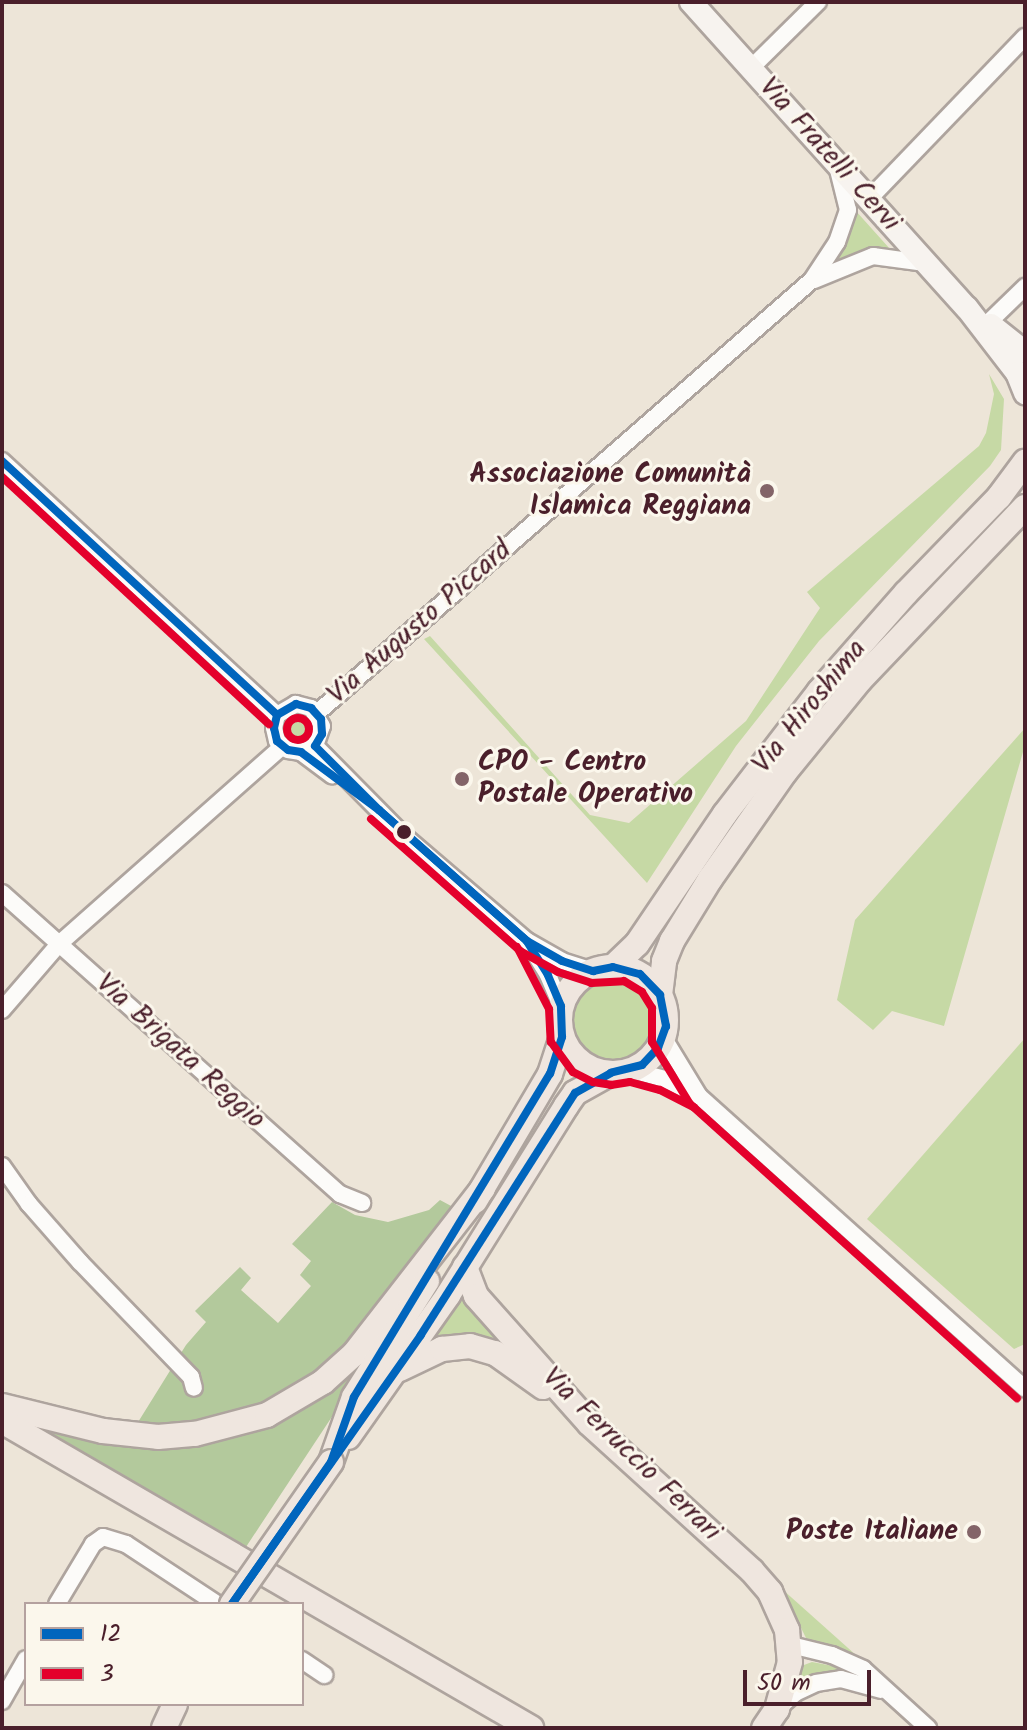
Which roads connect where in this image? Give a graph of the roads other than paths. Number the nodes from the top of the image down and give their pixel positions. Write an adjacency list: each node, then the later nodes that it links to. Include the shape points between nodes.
1 (691, 2): 4 (main road, Via Fratelli Cervi)
2 (818, 2): 4 (street)
3 (1025, 37): 6 (street)
4 (751, 68): 5 (main road, Via Fratelli Cervi)
5 (837, 164): 6 (main road, Via Fratelli Cervi); 8 (street, Via Augusto Piccard, via 848,210 837,242)
6 (869, 199): 7 (main road, Via Fratelli Cervi)
7 (924, 263): 8 (street, Via Augusto Piccard, via 873,256); 10 (main road, Via Fratelli Cervi)
8 (812, 280): 17 (street, Via Augusto Piccard)
9 (1025, 287): 11 (street)
10 (967, 308): 11 (main road, Via Fratelli Cervi); 13 (main road, Via Fratelli Cervi, via 1017,373)
11 (988, 323): 12 (main road, Via Fratelli Cervi)
12 (1025, 352)
13 (1025, 393)
14 (2, 461): 18 (street)
15 (1025, 462): 24 (main road, Via Hiroshima, via 819,692 725,814 637,944)
16 (1025, 507): 25 (main road, Via Hiroshima, via 860,680 785,772 672,941)
17 (317, 713): 18 (street, via 296,704); 20 (street, via 322,726)
18 (277, 715): 19 (street, via 275,735)
19 (282, 747): 20 (street); 23 (street)
20 (308, 749): 22 (street)
21 (2, 893): 23 (street, Via Brigata Reggio)
22 (527, 941): 24 (street, via 562,961); 26 (street)
23 (59, 944): 27 (street); 34 (street, Via Brigata Reggio, via 340,1194)
24 (603, 969): 25 (main road, via 640,974); 26 (main road, Via Hiroshima, via 568,991)
25 (660, 995): 29 (main road, Via Hiroshima, via 666,1016)
26 (561, 1006): 28 (main road)
27 (2, 1010)
28 (562, 1037): 30 (main road, via 581,1063); 33 (main road, via 550,1074)
29 (663, 1037): 30 (main road, via 651,1057); 31 (street)
30 (621, 1072): 31 (street, via 664,1079); 35 (main road, via 575,1093)
31 (699, 1096): 38 (street)
32 (2, 1166): 37 (street, via 80,1262 191,1377)
33 (483, 1188): 39 (main road, via 354,1354 323,1382 267,1415 195,1434 158,1437 103,1431); 42 (main road, via 354,1397)
34 (362, 1203)
35 (465, 1267): 36 (main road); 41 (main road, Via Ferruccio Ferrari, via 476,1296)
36 (395, 1371): 41 (main road, via 442,1349 483,1349 529,1376); 42 (main road)
37 (194, 1388)
38 (1025, 1389)
39 (2, 1406)
40 (2, 1421): 54 (main road)
41 (589, 1423): 46 (main road, Via Ferruccio Ferrari, via 752,1571 777,1604)
42 (331, 1462): 45 (main road, bridge)
43 (58, 1602): 44 (street, via 93,1544 103,1537 126,1544)
44 (214, 1602)
45 (233, 1602)
46 (791, 1645): 50 (street, Via Ferruccio Ferrari, via 863,1669); 53 (main road, Via Ferruccio Ferrari, via 788,1676)
47 (304, 1661): 49 (street)
48 (24, 1662): 51 (street)
49 (324, 1675)
50 (889, 1694): 53 (street, Via Ferruccio Ferrari, via 841,1679 816,1683 795,1693); 56 (street, Via Ferruccio Ferrari)
51 (2, 1701)
52 (174, 1706): 55 (main road)
53 (770, 1719)
54 (529, 1726)
55 (164, 1728)
56 (928, 1728)

